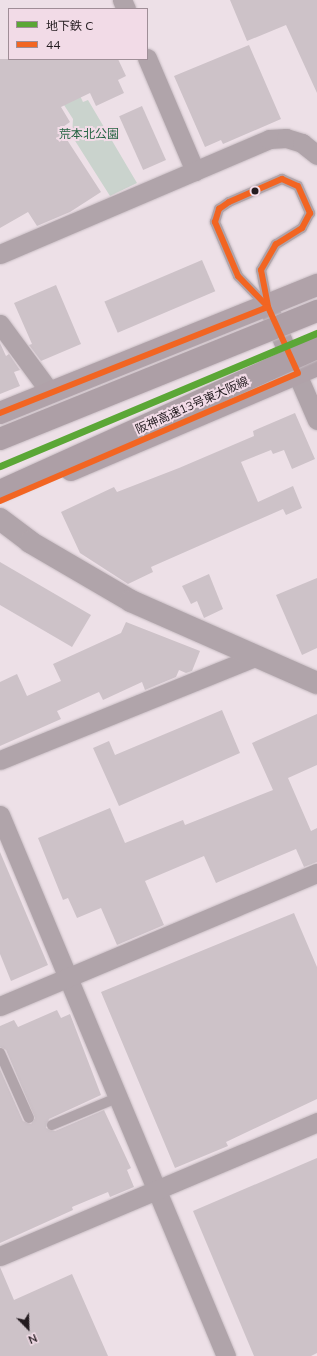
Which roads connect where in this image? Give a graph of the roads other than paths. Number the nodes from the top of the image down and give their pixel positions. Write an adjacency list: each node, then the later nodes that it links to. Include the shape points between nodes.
1 (148, 60): 3 (street)
2 (317, 155): 3 (street, via 302,143 286,138 269,139)
3 (196, 171): 4 (street)
4 (0, 254)
5 (317, 285): 6 (highway)
6 (268, 307): 6 (lane, via 238,276 215,222 219,210 229,202 282,179 298,186 310,213 302,228 276,244 261,270); 10 (street); 11 (highway)
7 (317, 311): 14 (highway, bridge)
8 (0, 324): 11 (street)
9 (317, 348): 15 (highway, 阪神高速13号東大阪線, bridge)
10 (307, 369): 13 (street); 16 (highway)
11 (50, 392): 12 (highway)
12 (0, 413)
13 (317, 420)
14 (0, 439)
15 (0, 491)
16 (0, 501)
17 (0, 519): 18 (street, via 30,542 131,601)
18 (258, 656): 19 (street); 20 (street)
19 (317, 683)
20 (0, 760)
21 (0, 816): 23 (street)
22 (317, 873): 23 (street)
23 (69, 976): 24 (street); 26 (street)
24 (0, 1006)
25 (0, 1052): 27 (lane)
26 (119, 1097): 29 (lane); 30 (street)
27 (29, 1118)
28 (317, 1122): 30 (street)
29 (52, 1125)
30 (156, 1189): 31 (street); 32 (street)
31 (0, 1256)
32 (226, 1356)

